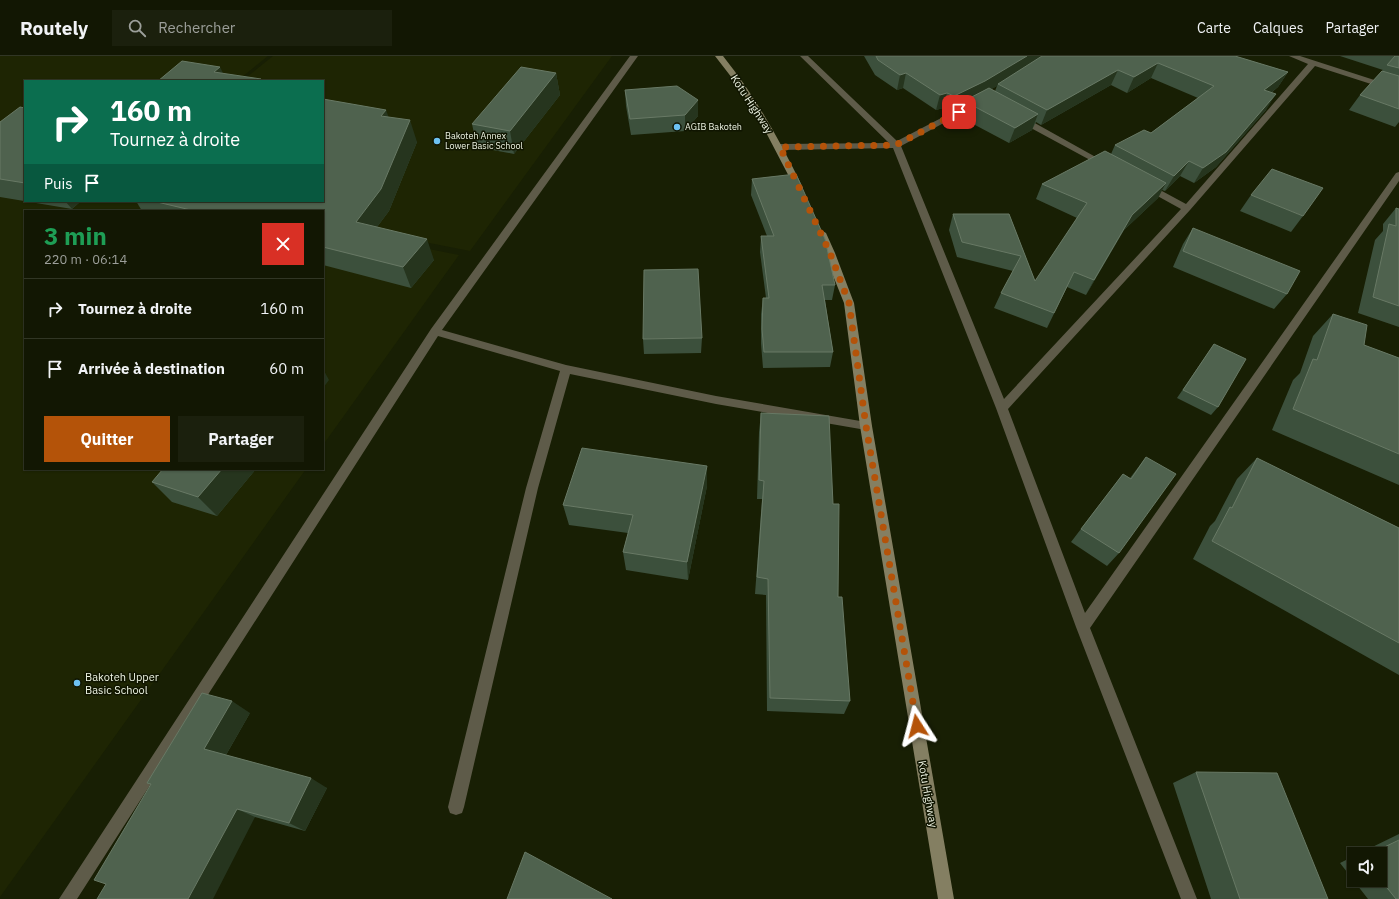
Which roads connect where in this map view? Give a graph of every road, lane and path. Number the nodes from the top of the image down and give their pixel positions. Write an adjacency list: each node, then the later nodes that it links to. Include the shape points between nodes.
1 (634, 56): 17 (street)
2 (719, 56): 10 (street, Kotu Highway)
3 (804, 56): 9 (street)
4 (1293, 56): 5 (street)
5 (1313, 63): 6 (street); 15 (street)
6 (1399, 91)
7 (984, 99): 9 (street)
8 (1012, 114): 11 (street)
9 (896, 145): 10 (street); 19 (street)
10 (780, 147): 14 (street, Kotu Highway)
11 (1117, 171)
12 (1399, 175): 21 (street)
13 (1138, 182): 15 (street)
14 (803, 197)
15 (1187, 208): 19 (street)
16 (816, 225): 20 (street, Kotu Highway, via 849,303)
17 (435, 332): 18 (street); 23 (street)
18 (566, 369): 20 (street, via 716,400); 22 (street, via 532,488)
19 (1002, 408): 21 (street)
20 (866, 426): 24 (street, Kotu Highway)
21 (1083, 627): 25 (street)
22 (456, 808)
23 (67, 899)
24 (946, 899)
25 (1189, 899)

